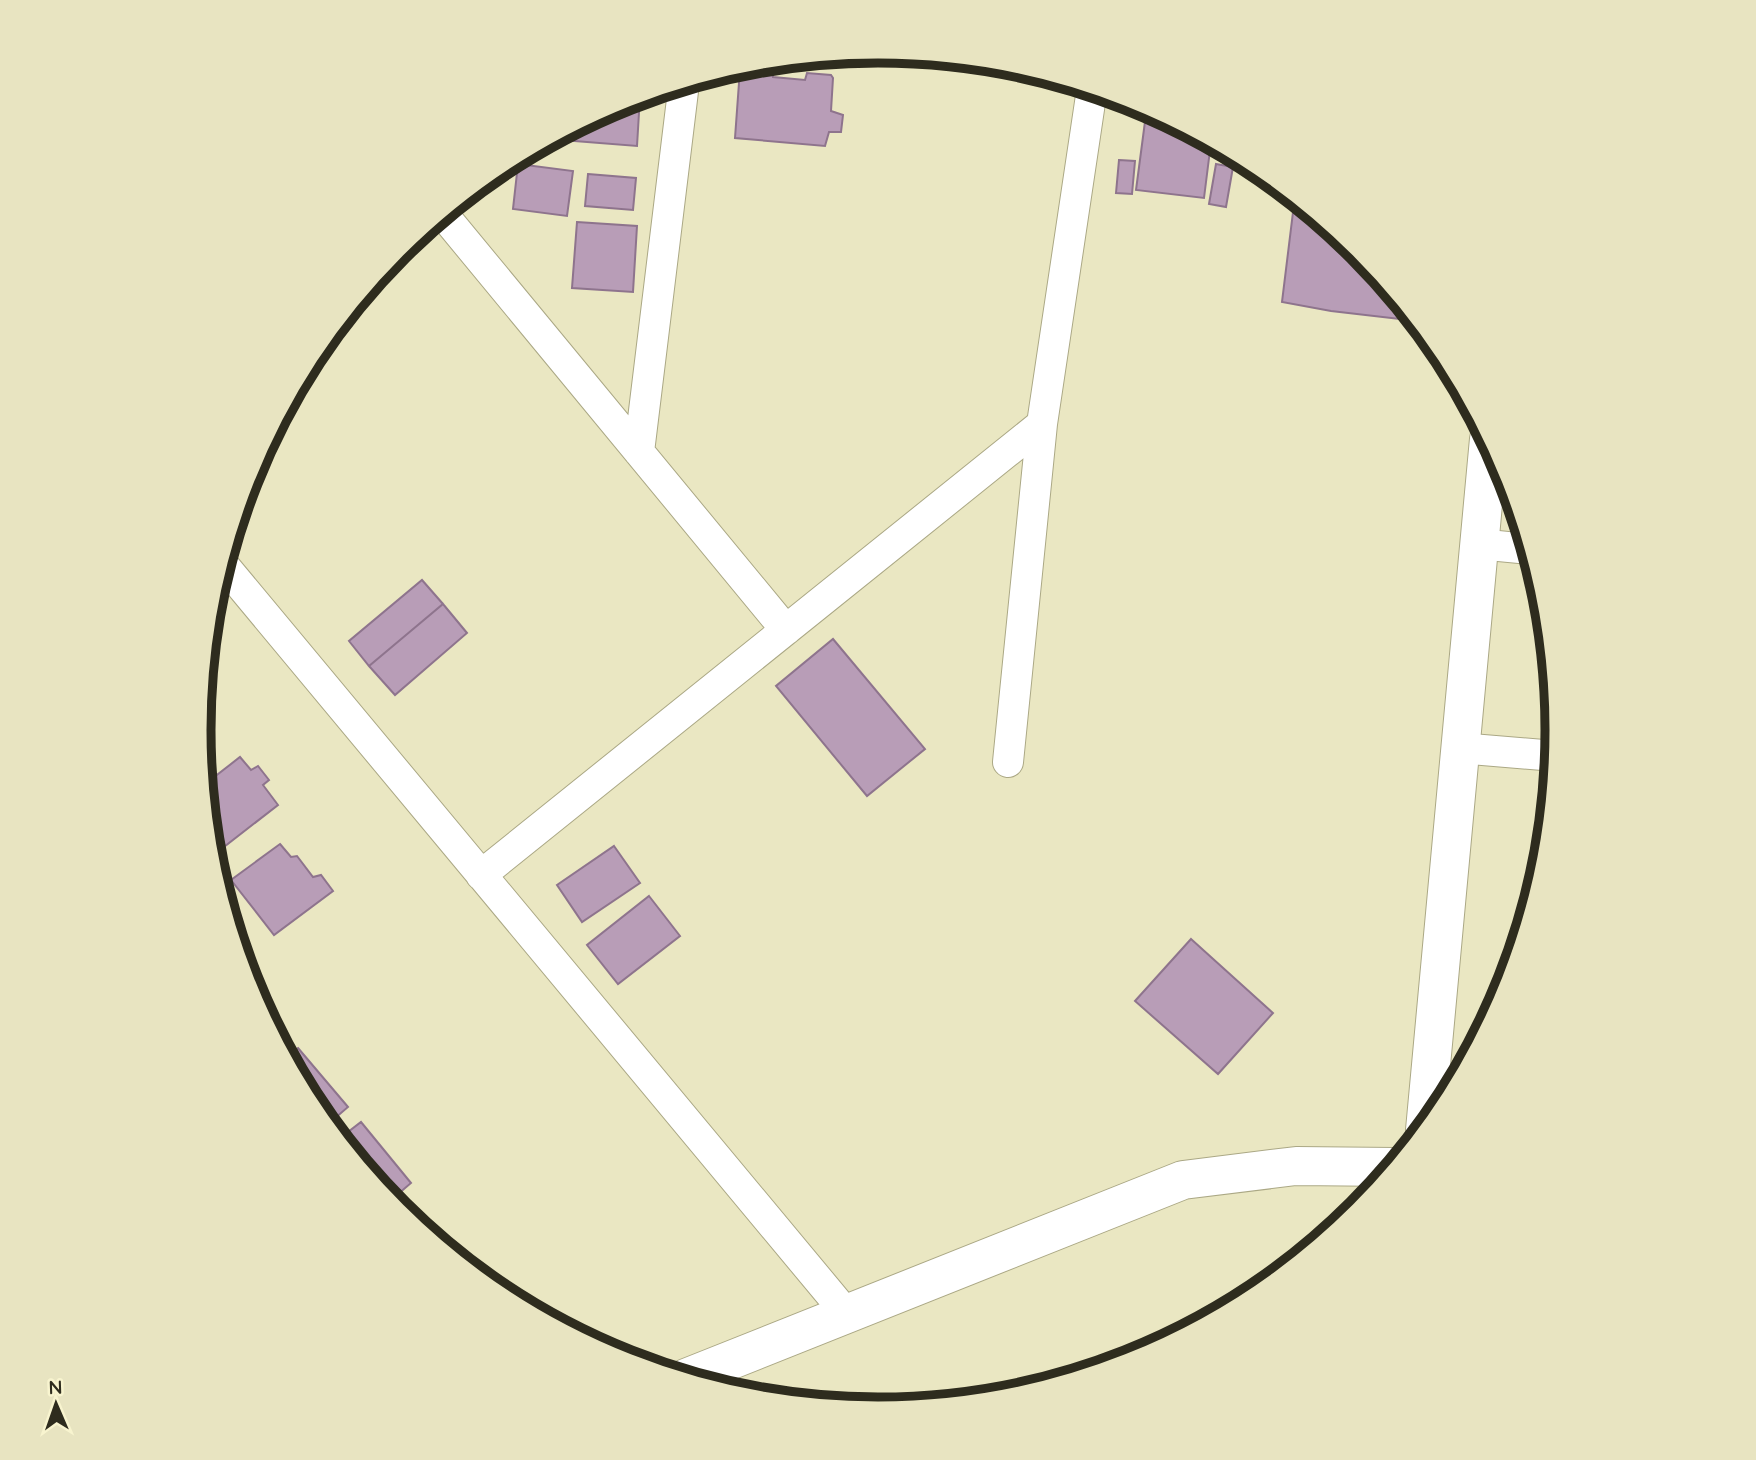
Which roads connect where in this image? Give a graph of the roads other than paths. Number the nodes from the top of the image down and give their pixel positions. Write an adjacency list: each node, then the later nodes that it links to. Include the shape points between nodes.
1 (683, 92): 5 (street)
2 (1091, 98): 4 (street)
3 (448, 221): 5 (street)
4 (1042, 424): 10 (street); 13 (street)
5 (639, 452): 10 (street)
6 (1487, 459): 7 (street)
7 (1478, 544): 8 (street); 11 (street)
8 (1518, 545)
9 (230, 573): 14 (street)
10 (786, 630): 14 (street)
11 (1459, 748): 12 (street); 15 (street)
12 (1544, 755)
13 (1008, 762)
14 (481, 875): 17 (street)
15 (1426, 1111)
16 (1382, 1167): 17 (street, via 1296,1166 1183,1180)
17 (846, 1313): 18 (street)
18 (700, 1372)

